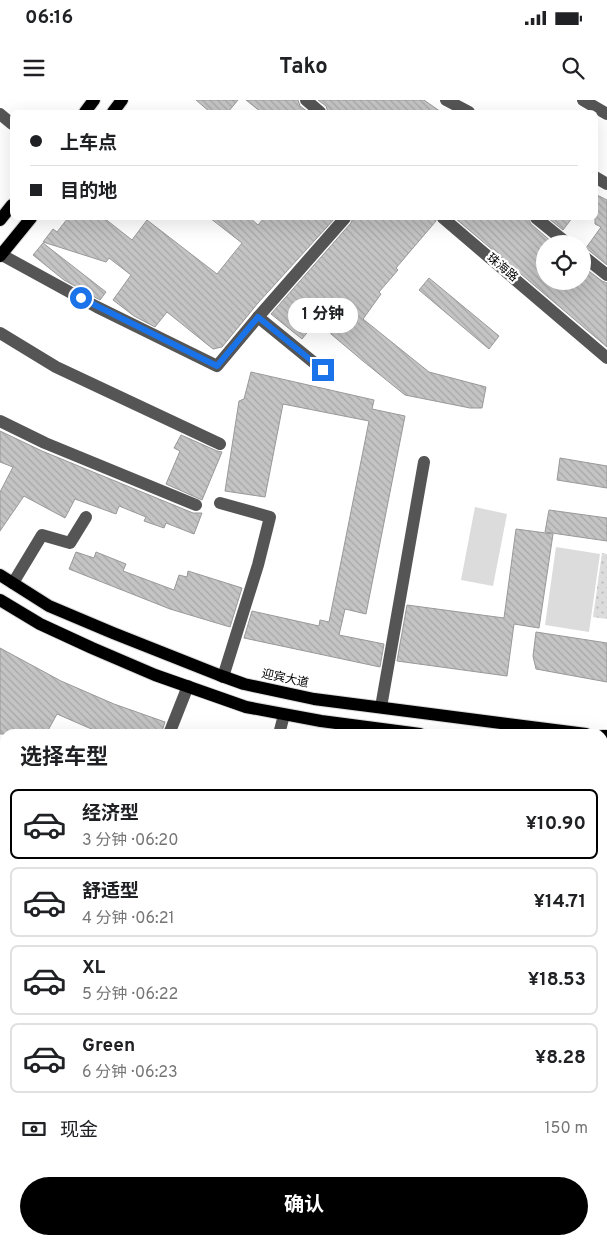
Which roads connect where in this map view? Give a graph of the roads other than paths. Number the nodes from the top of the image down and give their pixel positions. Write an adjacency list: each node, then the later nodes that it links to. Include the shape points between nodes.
1 (306, 100): 8 (street)
2 (312, 100): 9 (street)
3 (446, 100): 10 (street)
4 (455, 100): 11 (street)
5 (583, 100): 13 (street)
6 (591, 100): 7 (street)
7 (607, 109)
8 (318, 110)
9 (324, 110)
10 (465, 110)
11 (473, 110)
12 (0, 114): 14 (street)
13 (607, 114)
14 (10, 122)
15 (10, 208): 16 (main road)
16 (0, 220)
17 (29, 220): 23 (main road)
18 (344, 220): 26 (street)
19 (445, 220): 29 (street, 珠海路)
20 (451, 220): 28 (street, 珠海路)
21 (538, 220): 22 (street)
22 (557, 235)
23 (1, 256): 26 (street, via 217,366)
24 (591, 262): 25 (street)
25 (607, 275)
26 (258, 317): 30 (street)
27 (0, 333): 32 (street, via 56,367)
28 (607, 352)
29 (607, 358)
30 (323, 370)
31 (0, 421): 35 (street)
32 (220, 444)
33 (424, 462): 42 (street)
34 (220, 503): 40 (street, via 270,517)
35 (196, 505)
36 (86, 517): 38 (street, via 70,543 42,536)
37 (0, 575): 38 (main road, 迎宾大道)
38 (13, 583): 40 (main road, 迎宾大道, via 49,606)
39 (0, 600): 41 (main road, via 40,624 92,648)
40 (223, 677): 42 (main road, 迎宾大道, via 295,696)
41 (188, 686): 43 (main road, via 246,707); 44 (street)
42 (380, 707): 47 (main road, 迎宾大道)
43 (284, 715): 45 (street); 46 (main road)
44 (171, 729)
45 (280, 729)
46 (384, 729)
47 (518, 729)

